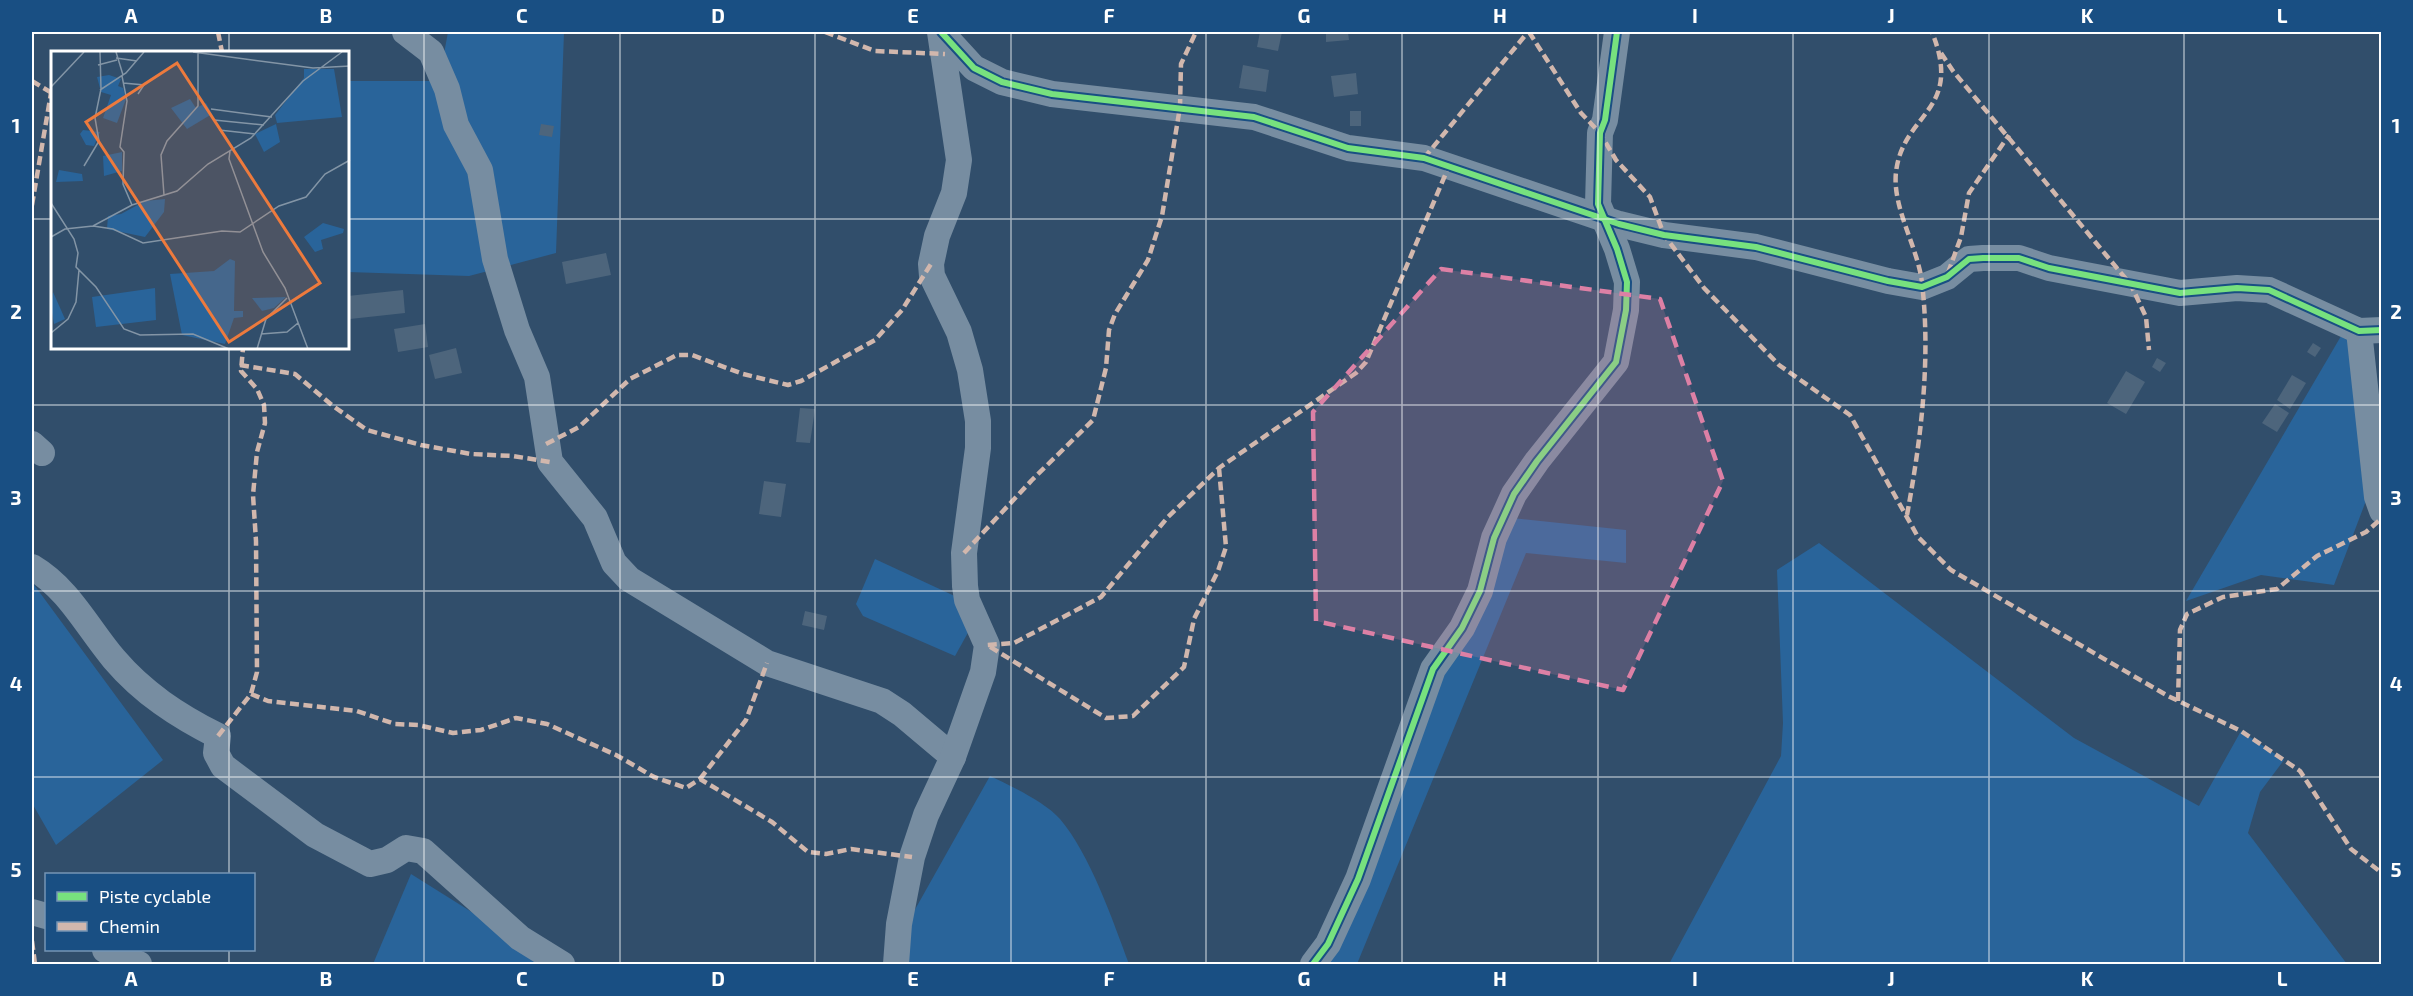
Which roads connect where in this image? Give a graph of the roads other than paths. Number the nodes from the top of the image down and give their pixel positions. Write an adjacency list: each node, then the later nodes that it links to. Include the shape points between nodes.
1 (405, 32): 8 (street, via 431,52 447,89 456,125 480,170 495,259 517,330 537,377 550,462 595,518 614,562 629,579 767,663 882,701)
2 (940, 32): 4 (street, via 974,68 1002,82 1052,94 1254,117 1348,148 1424,158); 8 (street, via 959,160 954,194 931,264 932,276 959,332 978,421 964,553 965,586 967,600 987,645 983,672)
3 (1617, 32): 4 (street, via 1600,133 1598,204)
4 (1604, 219): 5 (street, via 1664,235 1756,247 1922,287 1947,277 1969,259 2019,258 2049,268 2180,293 2237,288 2269,290); 13 (street, via 1627,282 1616,362 1514,494 1494,538 1480,591 1462,628 1433,669 1358,879 1328,944)
5 (2370, 330): 6 (street, via 2377,497)
6 (2382, 511)
7 (32, 567): 11 (street, via 63,590 132,679 169,710 218,736 216,753 223,766 278,808 315,835 370,864 387,860 406,848 423,851 520,938)
8 (952, 757): 12 (street, via 912,857)
9 (107, 951): 10 (street)
10 (139, 964)
11 (562, 964)
12 (896, 964)
13 (1313, 964)

